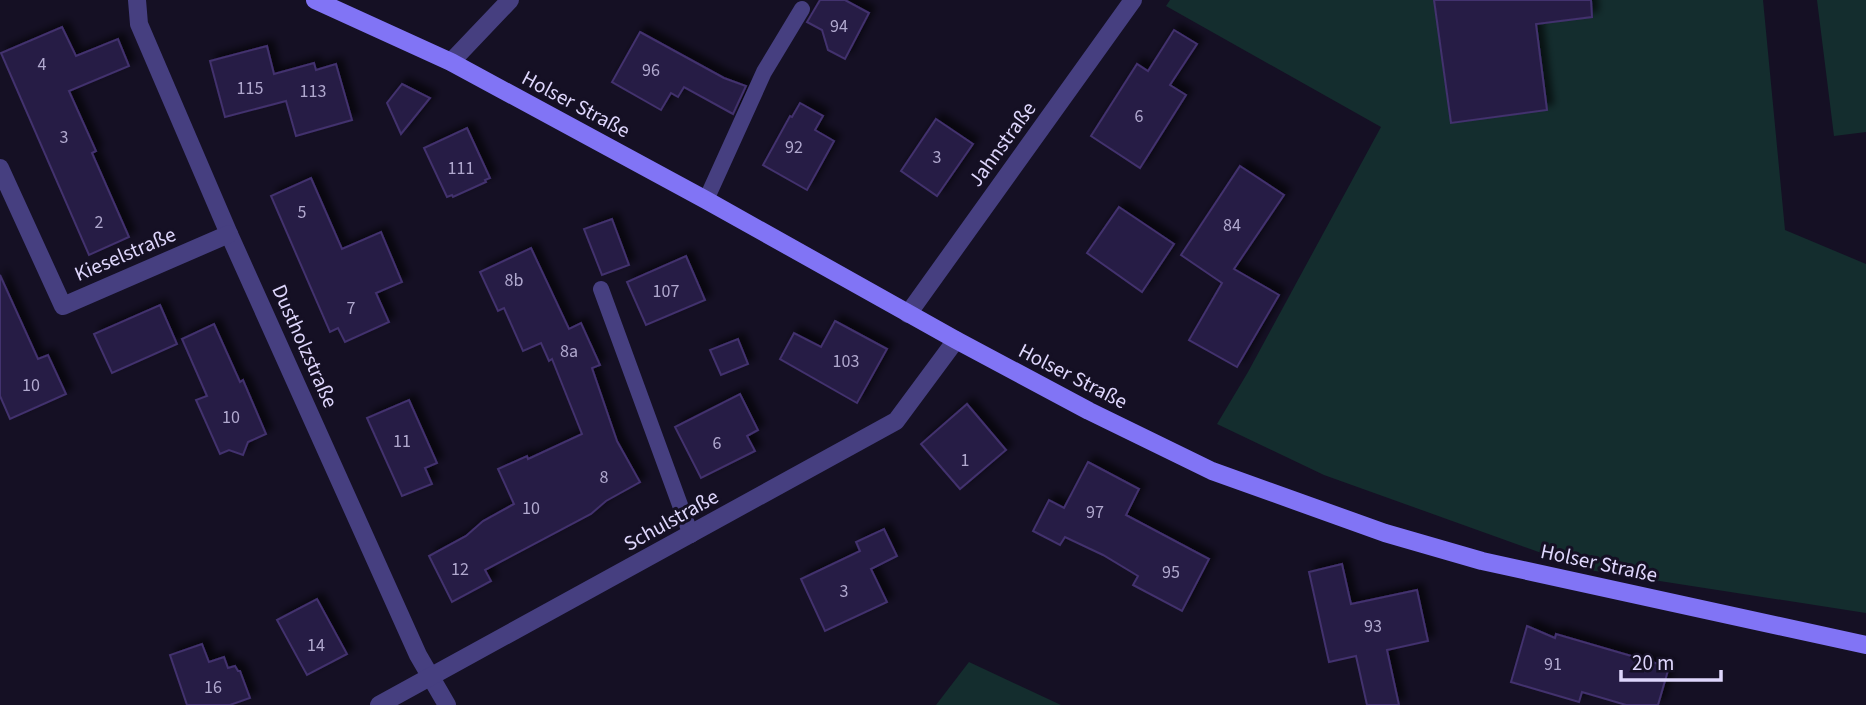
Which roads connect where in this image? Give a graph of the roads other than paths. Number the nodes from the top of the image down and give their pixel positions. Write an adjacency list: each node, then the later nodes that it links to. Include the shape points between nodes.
1 (137, 0): 9 (street, Dustholzstraße, via 139,24)
2 (316, 0): 6 (main road, Holser Straße)
3 (510, 0): 6 (street)
4 (1133, 0): 11 (street, Jahnstraße)
5 (802, 9): 8 (lane, via 764,72)
6 (451, 62): 8 (main road, Holser Straße)
7 (0, 168): 9 (street, Kieselstraße, via 63,306)
8 (706, 200): 11 (main road, Holser Straße)
9 (229, 234): 15 (street, Dustholzstraße)
10 (601, 289): 13 (lane)
11 (908, 314): 12 (main road, Holser Straße)
12 (956, 340): 13 (street, Schulstraße, via 896,421); 14 (main road, Holser Straße, via 1212,471 1385,533 1482,561)
13 (691, 535): 15 (street, Schulstraße)
14 (1866, 645)
15 (431, 678): 16 (street, Schulstraße); 17 (street, Dustholzstraße)
16 (379, 705)
17 (447, 705)

